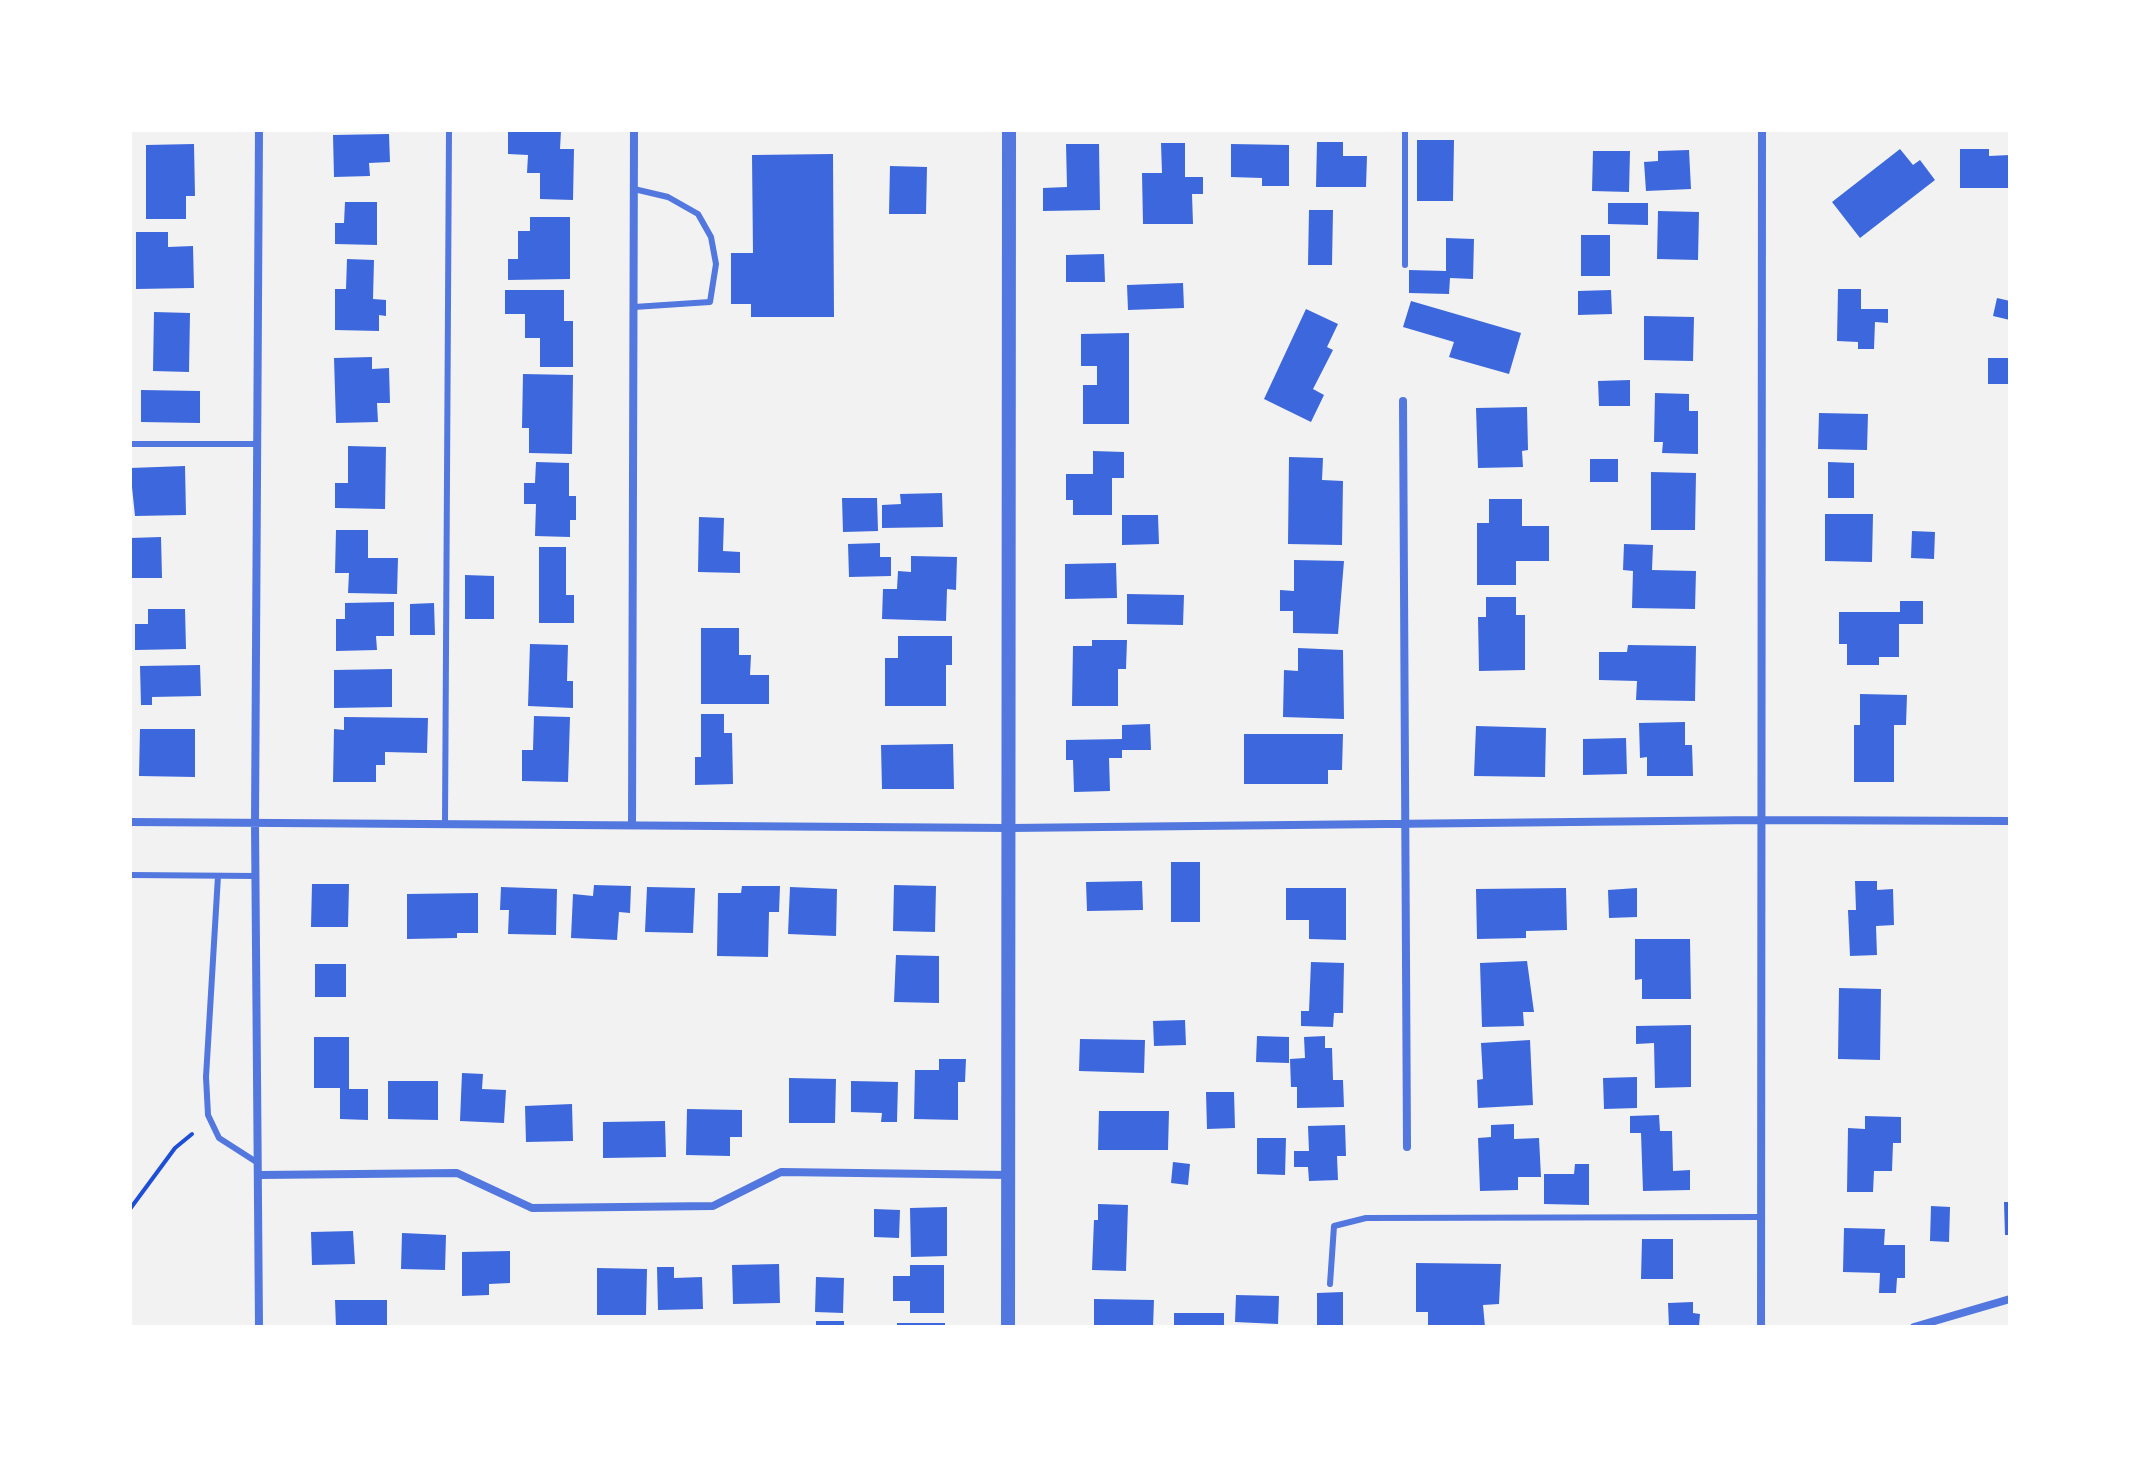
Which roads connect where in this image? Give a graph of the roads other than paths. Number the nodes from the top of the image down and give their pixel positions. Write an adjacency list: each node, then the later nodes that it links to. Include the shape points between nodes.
1 (259, 130): 12 (street)
2 (449, 130): 17 (lane)
3 (634, 130): 7 (street)
4 (1009, 130): 20 (street)
5 (1405, 130): 8 (lane)
6 (1762, 130): 13 (street)
7 (634, 189): 9 (street); 9 (lane, via 668,197 698,214 711,237 716,264 710,302)
8 (1405, 265)
9 (634, 307): 19 (street)
10 (1403, 401): 18 (street)
11 (130, 444): 12 (lane)
12 (257, 444): 16 (street)
13 (1760, 820): 14 (street); 18 (street); 28 (street)
14 (2010, 821)
15 (130, 822): 16 (street)
16 (255, 823): 17 (street); 23 (street)
17 (445, 823): 19 (street)
18 (1407, 823): 20 (street); 24 (street)
19 (632, 824): 20 (street)
20 (1010, 828): 27 (street)
21 (130, 875): 22 (lane)
22 (218, 876): 23 (lane); 25 (lane, via 208,1115 219,1138)
23 (256, 876): 25 (street)
24 (1407, 1147)
25 (260, 1165): 26 (street)
26 (260, 1175): 27 (street, via 457,1173 532,1208 713,1206 781,1172); 31 (street)
27 (1009, 1175): 32 (street)
28 (1761, 1217): 29 (lane, via 1366,1218 1334,1226); 33 (street)
29 (1330, 1284)
30 (2010, 1299): 34 (street)
31 (259, 1327)
32 (1008, 1327)
33 (1761, 1327)
34 (1914, 1327)

